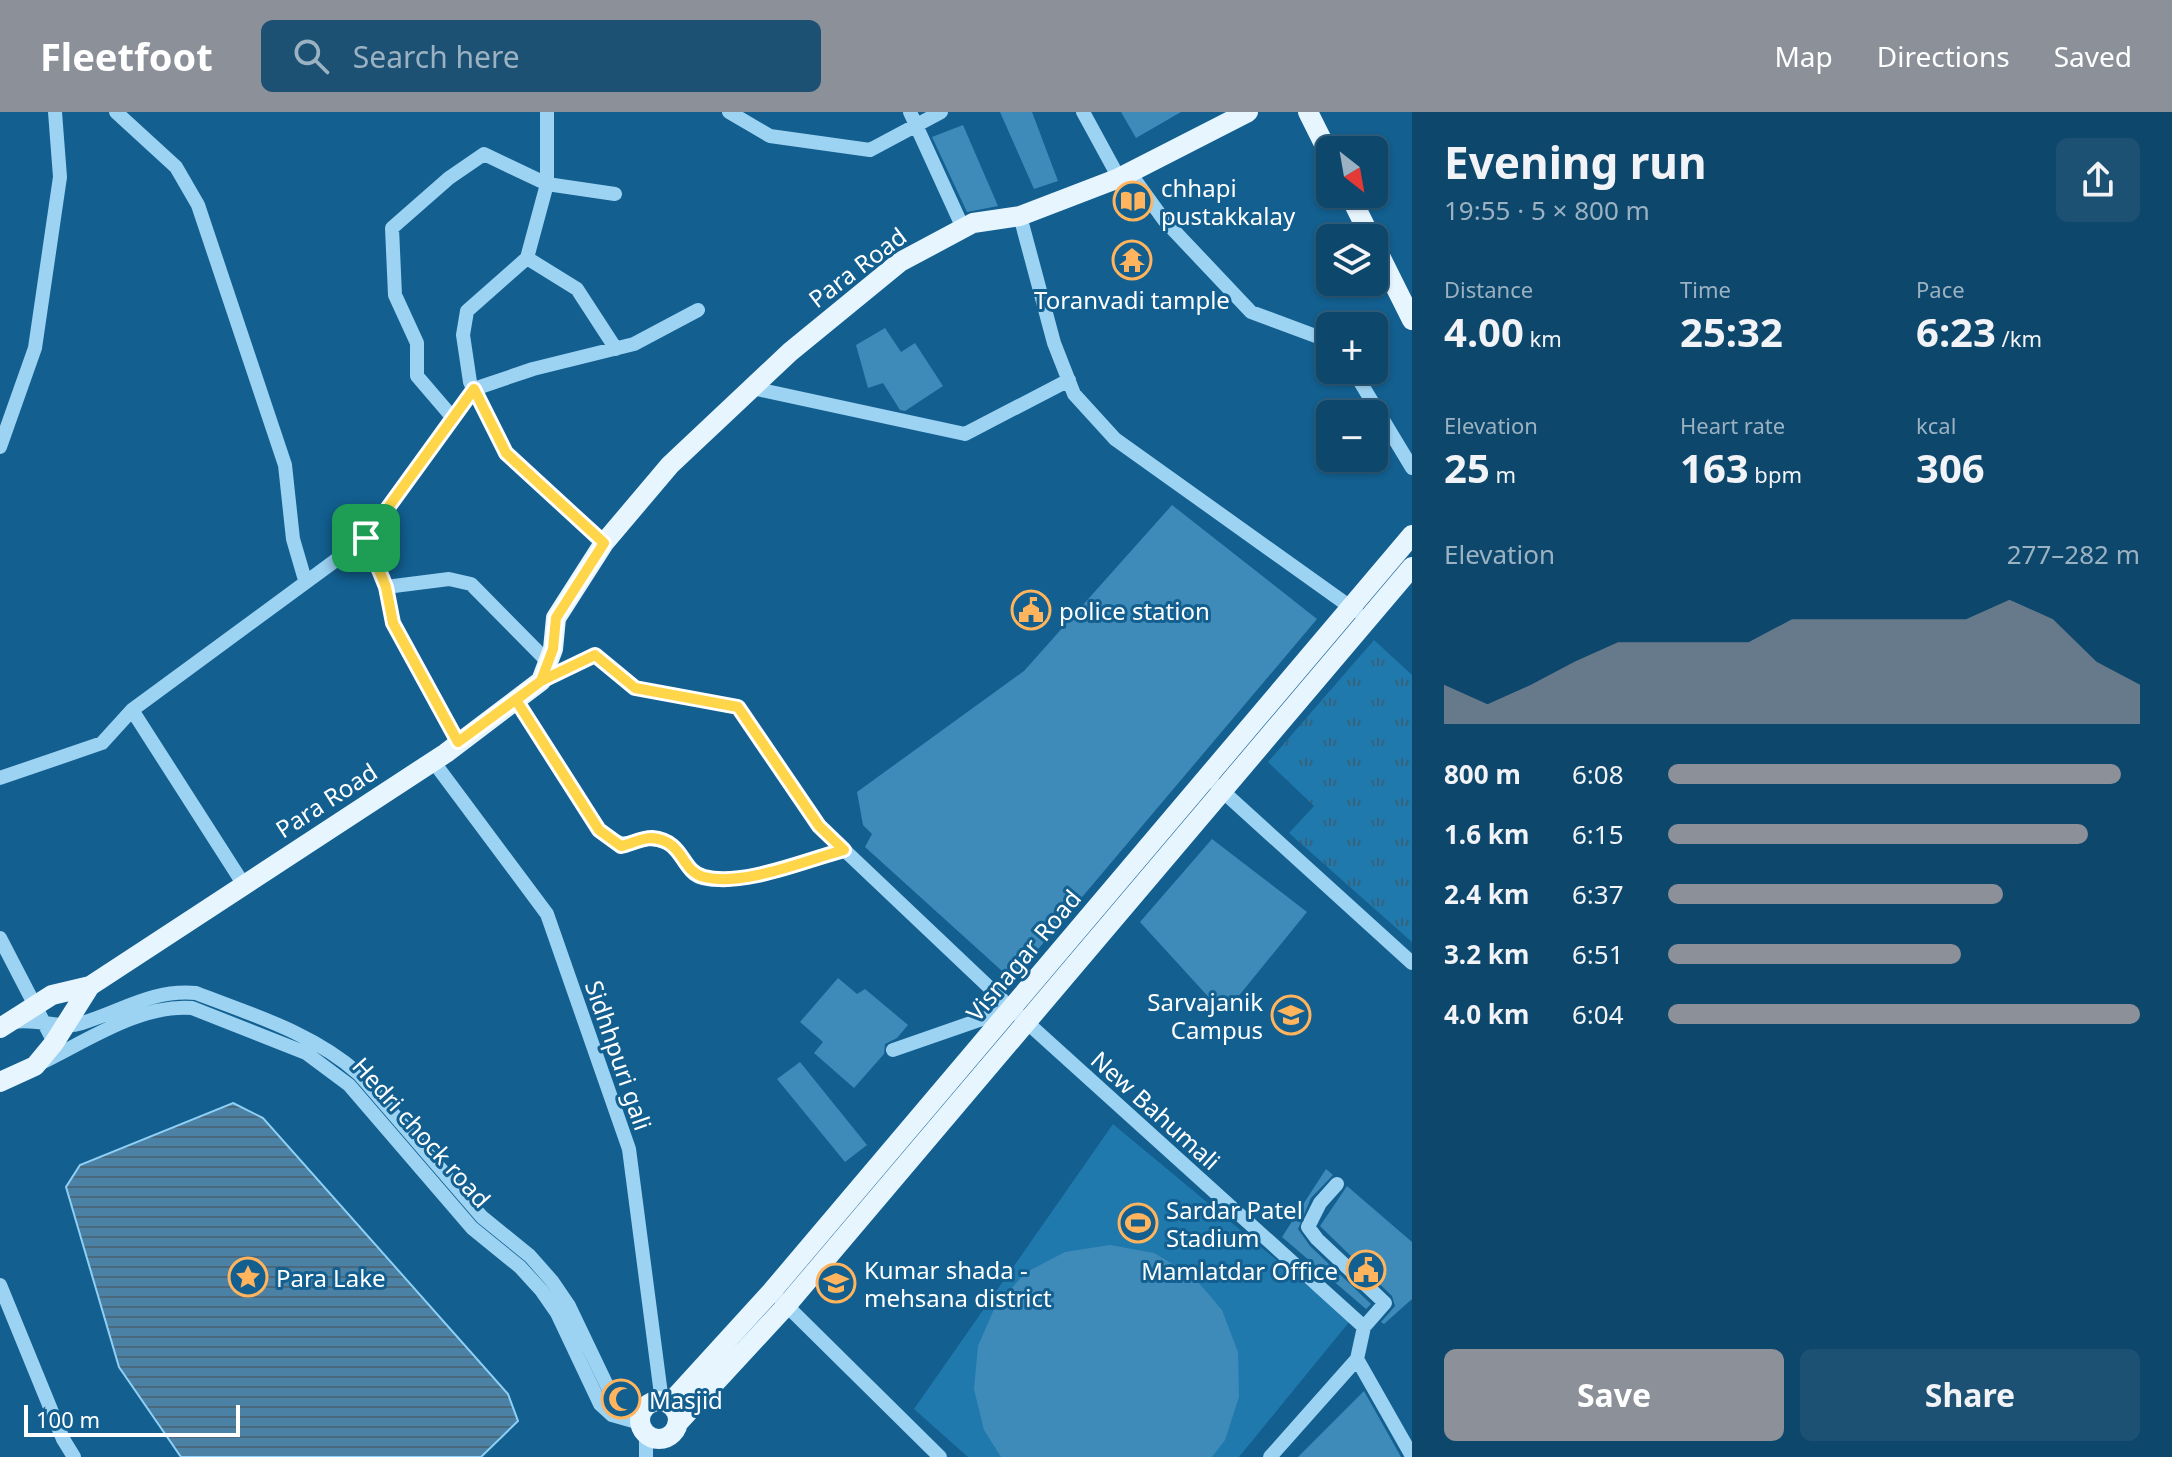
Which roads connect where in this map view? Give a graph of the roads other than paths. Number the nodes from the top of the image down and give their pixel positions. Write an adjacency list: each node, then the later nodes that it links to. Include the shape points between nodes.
1 (55, 112): 27 (street, via 60,177 35,348)
2 (116, 112): 33 (street, via 176,167 198,205 285,465 293,539)
3 (547, 112): 12 (street)
4 (729, 112): 9 (street, via 770,136 870,150)
5 (941, 112): 9 (street)
6 (1083, 112): 11 (street)
7 (1248, 112): 11 (main road, Para Road)
8 (1308, 112): 10 (main road)
9 (914, 118): 15 (street)
10 (1320, 136)
11 (1125, 175): 14 (main road, Para Road); 20 (street, via 1251,312)
12 (547, 184): 13 (street); 16 (street); 26 (street, via 484,154 392,228 395,295 417,343 417,376)
13 (615, 194)
14 (1020, 216): 15 (main road, Para Road); 22 (street)
15 (963, 228): 24 (main road, Para Road, via 900,262)
16 (527, 258): 21 (street, via 577,289); 25 (street, via 467,311 463,335)
17 (1388, 272): 19 (main road)
18 (698, 310): 21 (street)
19 (1412, 320)
20 (1316, 336)
21 (616, 349): 25 (street)
22 (1069, 380): 24 (street, via 965,434); 35 (street, via 1074,394 1115,439)
23 (1361, 384): 28 (street)
24 (752, 388): 31 (main road, Para Road, via 670,465)
25 (474, 389): 26 (street); 31 (street, via 506,453)
26 (453, 418): 30 (street)
27 (0, 447)
28 (1412, 468)
29 (1412, 535): 35 (main road, Visnagar Road)
30 (366, 538): 33 (street); 34 (street)
31 (604, 543): 36 (main road, Para Road, via 556,618)
32 (1412, 567): 35 (main road, Visnagar Road)
33 (305, 580): 38 (street)
34 (386, 587): 36 (street, via 449,579 471,584); 39 (street, via 393,623)
35 (1359, 614): 42 (main road, Visnagar Road)
36 (545, 671): 37 (main road, Para Road); 43 (street, New Bahumali, via 595,655 635,688 738,707 819,826)
37 (516, 700): 39 (main road, Para Road); 43 (street, via 599,830 613,843 621,846 651,838 666,842 678,847 693,873 706,878 743,878)
38 (132, 710): 41 (street, via 102,743); 44 (street)
39 (458, 742): 40 (main road, Para Road)
40 (433, 761): 44 (main road, Para Road); 61 (street, Sidhhpuri gali, via 547,914 629,1149)
41 (0, 778)
42 (1216, 785): 46 (street); 48 (main road, Visnagar Road); 50 (main road, Visnagar Road)
43 (844, 850): 48 (street, New Bahumali)
44 (244, 885): 47 (main road, Para Road)
45 (0, 938): 49 (street)
46 (1412, 963)
47 (90, 986): 49 (main road, Para Road, via 63,991); 52 (main road)
48 (1011, 1008): 50 (street, New Bahumali); 54 (street); 58 (main road, Visnagar Road)
49 (39, 1013): 51 (main road, Para Road); 52 (street, Hedri chock road); 53 (street)
50 (1027, 1022): 58 (main road, Visnagar Road); 59 (street, New Bahumali)
51 (5, 1025)
52 (66, 1026): 53 (main road); 63 (street, Hedri chock road, via 144,997 196,993 312,1039 338,1055 482,1217 552,1281 612,1396)
53 (57, 1049): 55 (main road); 63 (street, Hedri chock road, via 148,1012 177,1006 306,1053 329,1067 457,1212 541,1290 600,1404)
54 (893, 1050)
55 (0, 1082)
56 (1337, 1184): 59 (street, via 1308,1227 1385,1303)
57 (2, 1294): 65 (street)
58 (779, 1298): 61 (main road, Visnagar Road); 62 (main road, Visnagar Road); 67 (street)
59 (1364, 1327): 60 (street)
60 (1357, 1359): 64 (street); 68 (street)
61 (665, 1403): 62 (main road); 63 (main road, via 651,1403)
62 (677, 1424): 63 (main road, Visnagar Road, via 668,1437)
63 (649, 1433): 66 (street)
64 (1412, 1456)
65 (74, 1457)
66 (646, 1457)
67 (940, 1457)
68 (1270, 1457)

